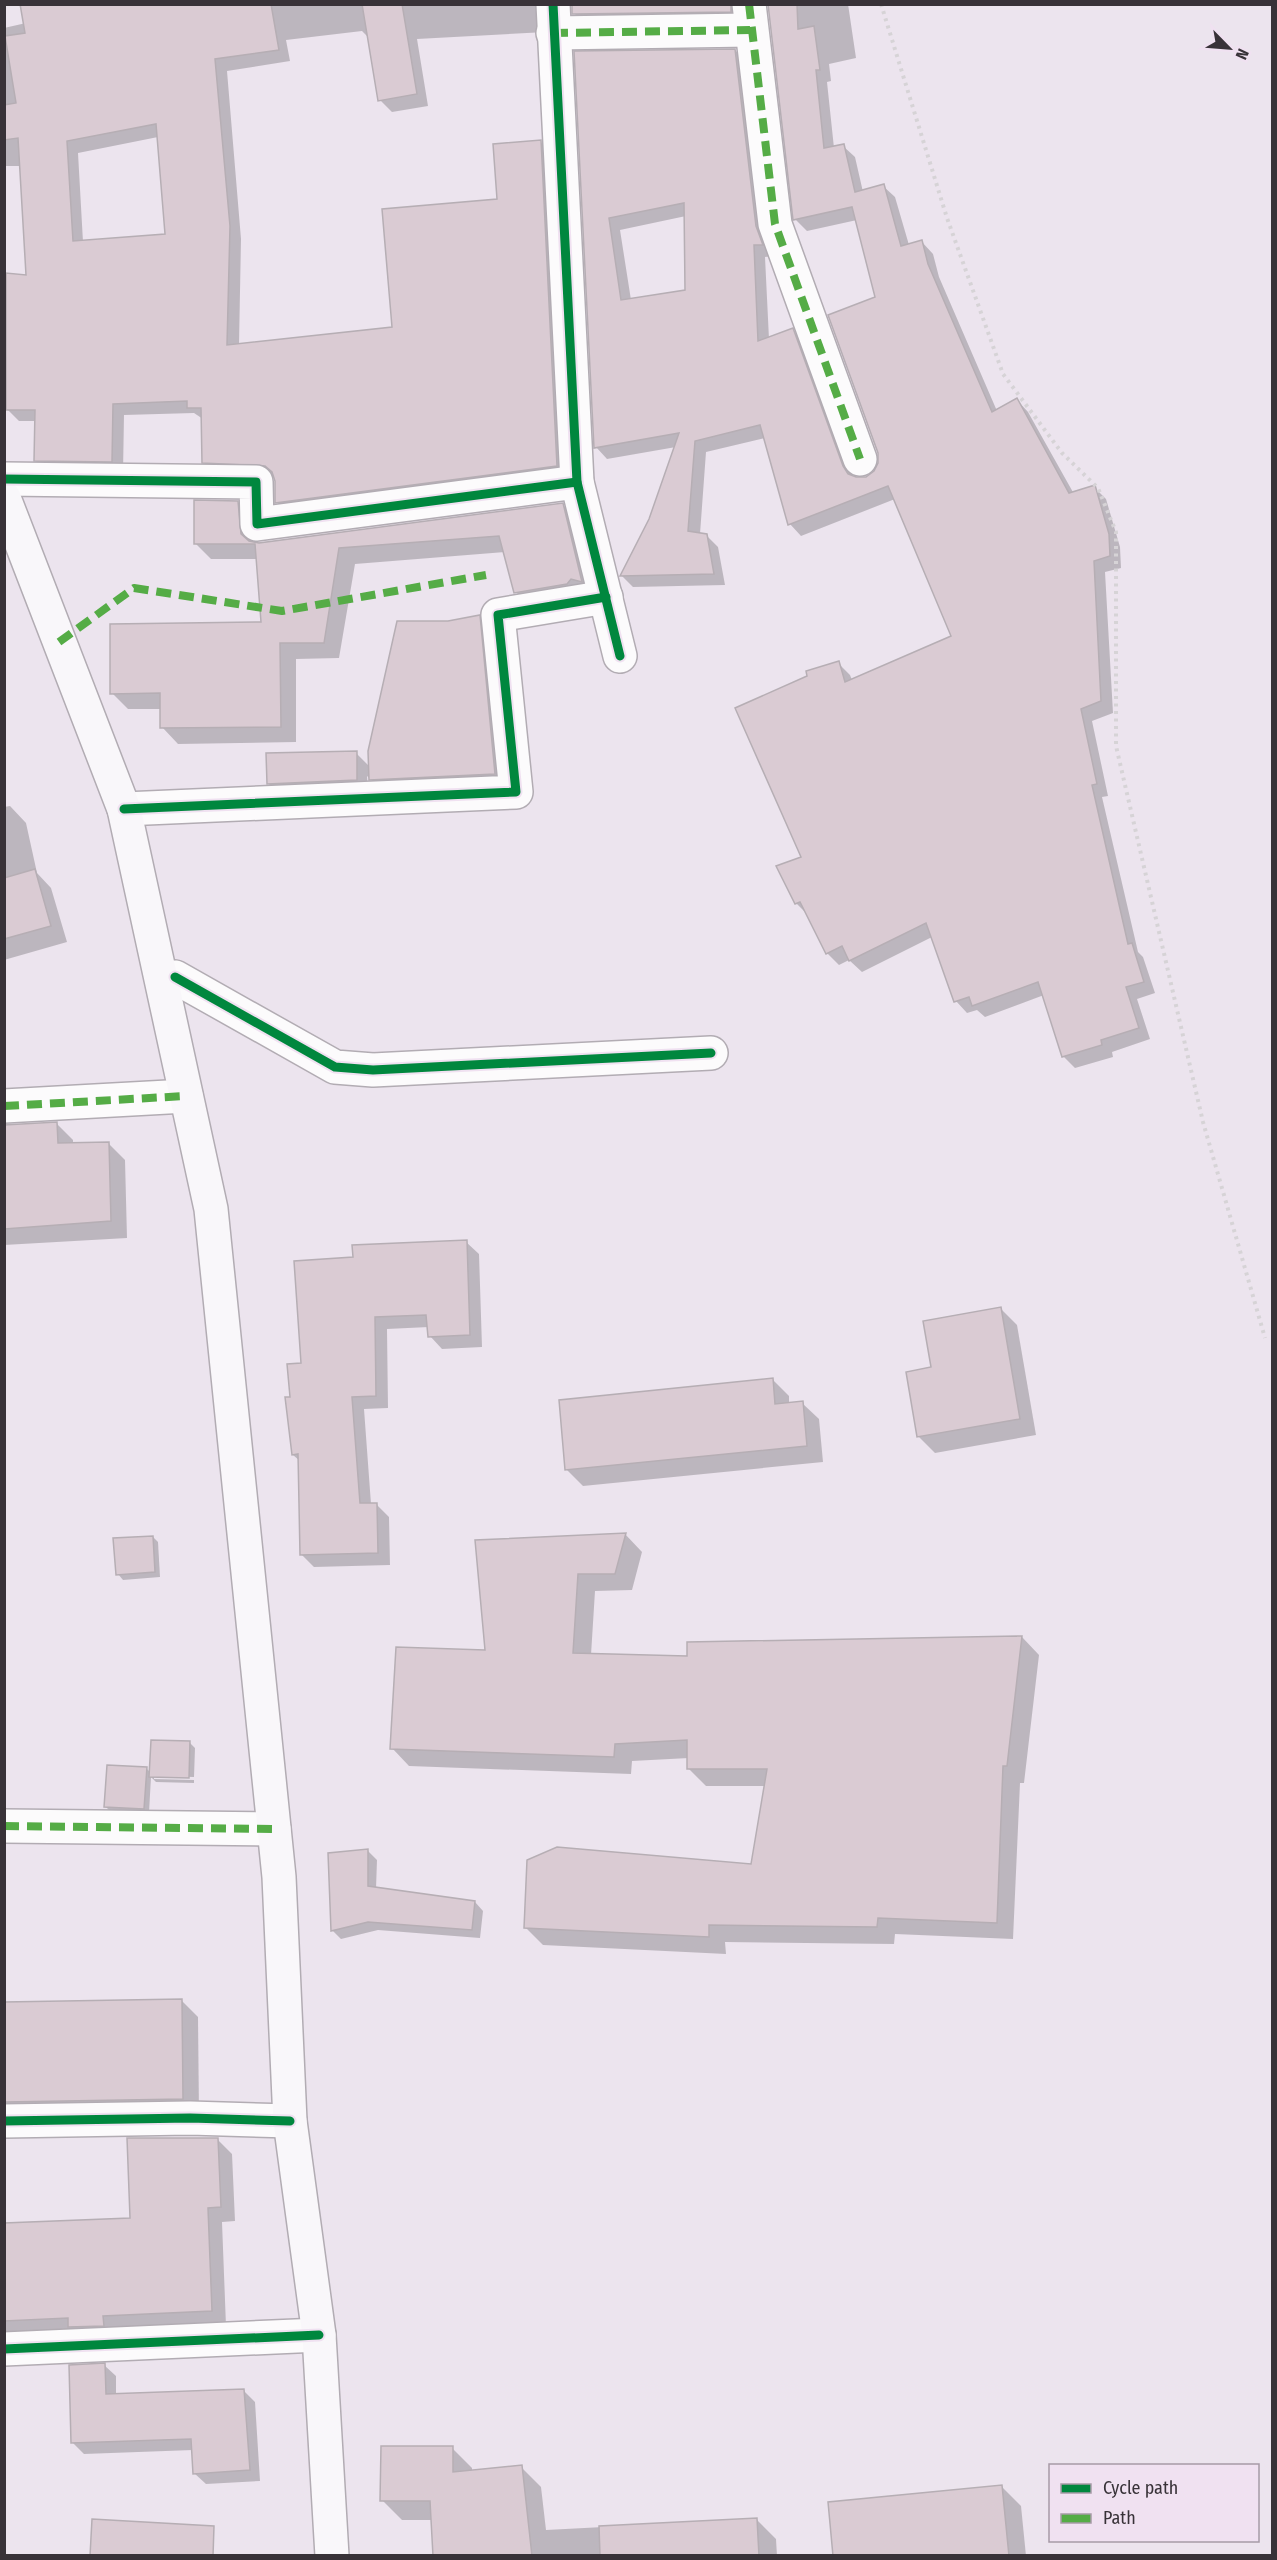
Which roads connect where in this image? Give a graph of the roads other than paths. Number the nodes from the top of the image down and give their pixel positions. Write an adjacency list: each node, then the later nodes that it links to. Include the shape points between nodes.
1 (749, 17): 2 (street); 3 (street, via 775,224)
2 (553, 19): 5 (street)
3 (860, 459)
4 (4, 479): 5 (street, via 256,482 257,524)
5 (577, 482): 7 (street)
6 (4, 498): 9 (main road)
7 (606, 597): 8 (street); 9 (street, via 498,615 516,792)
8 (620, 656)
9 (124, 809): 12 (main road)
10 (175, 977): 11 (street, via 335,1067 373,1070)
11 (711, 1053)
12 (186, 1096): 13 (street); 15 (main road, via 211,1209)
13 (4, 1106)
14 (4, 1826): 15 (street)
15 (274, 1829): 17 (main road)
16 (4, 2121): 17 (street)
17 (290, 2121): 18 (main road)
18 (320, 2335): 19 (street); 20 (main road)
19 (4, 2349)
20 (332, 2556)

